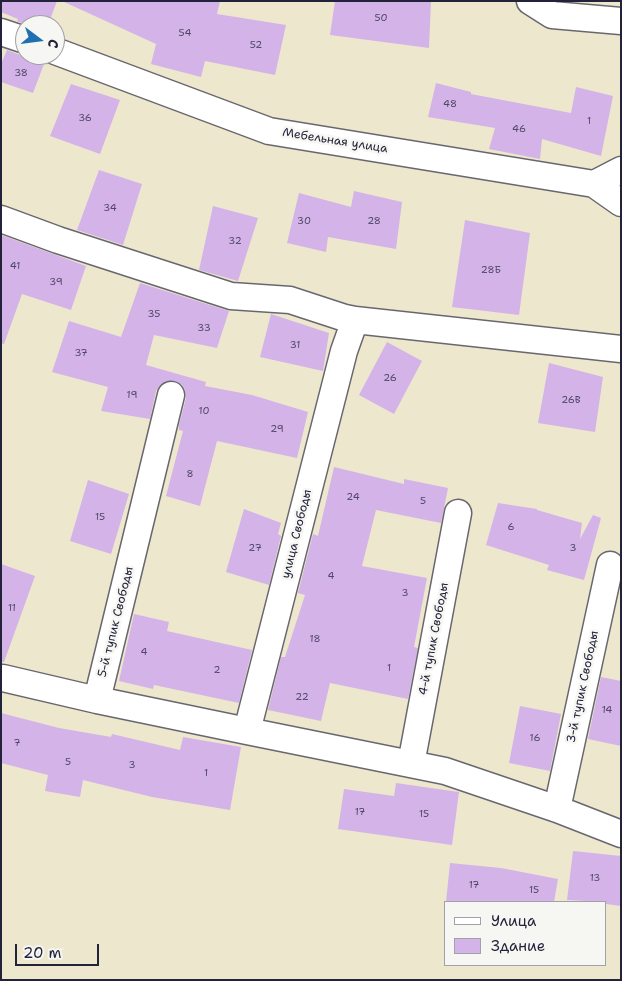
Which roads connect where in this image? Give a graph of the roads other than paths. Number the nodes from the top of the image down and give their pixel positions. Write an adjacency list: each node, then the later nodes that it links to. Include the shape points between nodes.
1 (530, 1): 2 (street, via 552,15)
2 (621, 21)
3 (1, 32): 4 (street)
4 (15, 37)
5 (65, 56): 7 (street, Мебельная улица, via 269,130)
6 (621, 170): 7 (street)
7 (594, 184): 8 (street, Мебельная улица)
8 (621, 203)
9 (1, 220): 10 (street, via 231,296 290,300)
10 (355, 320): 11 (street); 17 (street, улица Свободы)
11 (621, 349)
12 (171, 395): 16 (street, 5-й тупик Свободы)
13 (458, 513): 18 (street, 4-й тупик Свободы)
14 (610, 565): 19 (street, 3-й тупик Свободы)
15 (3, 678): 16 (street)
16 (97, 700): 17 (street)
17 (247, 731): 18 (street)
18 (411, 764): 19 (street, via 445,771)
19 (557, 809): 20 (street)
20 (621, 834)

